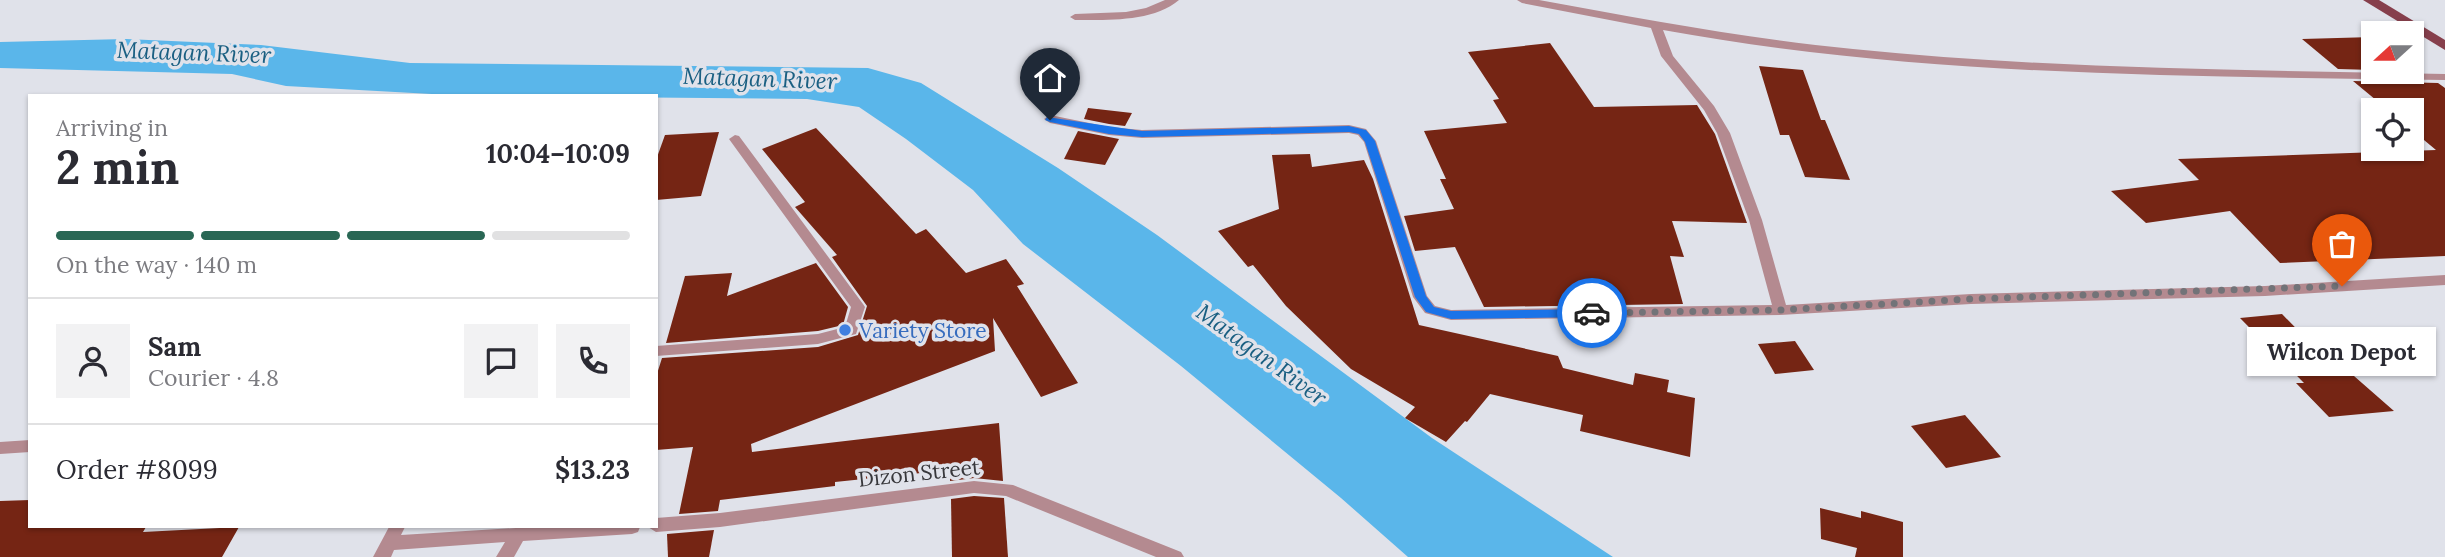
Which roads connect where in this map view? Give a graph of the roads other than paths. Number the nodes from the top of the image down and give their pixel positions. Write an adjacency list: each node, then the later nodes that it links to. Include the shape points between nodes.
1 (1174, 0): 4 (street, via 1153,11 1127,16)
2 (1522, 0): 5 (street)
3 (2370, 0): 6 (main road)
4 (1074, 17)
5 (1656, 25): 7 (street, via 1768,43 1970,62); 11 (street, via 1670,65 1707,103 1720,125 1759,225)
6 (2445, 46)
7 (2445, 77)
8 (1050, 120): 11 (street, via 1142,134 1362,132 1370,141 1420,297 1430,310 1451,315)
9 (735, 139): 12 (street, via 858,307 851,330 818,340)
10 (2445, 280): 11 (street)
11 (1780, 310)
12 (658, 351)
13 (28, 446): 14 (street)
14 (1, 448)
15 (658, 525): 21 (street, Dizon Street, via 974,486 1007,490)
16 (397, 528): 19 (street)
17 (619, 528): 18 (street)
18 (518, 536): 19 (street); 20 (street)
19 (386, 550)
20 (505, 557)
21 (1175, 557)

